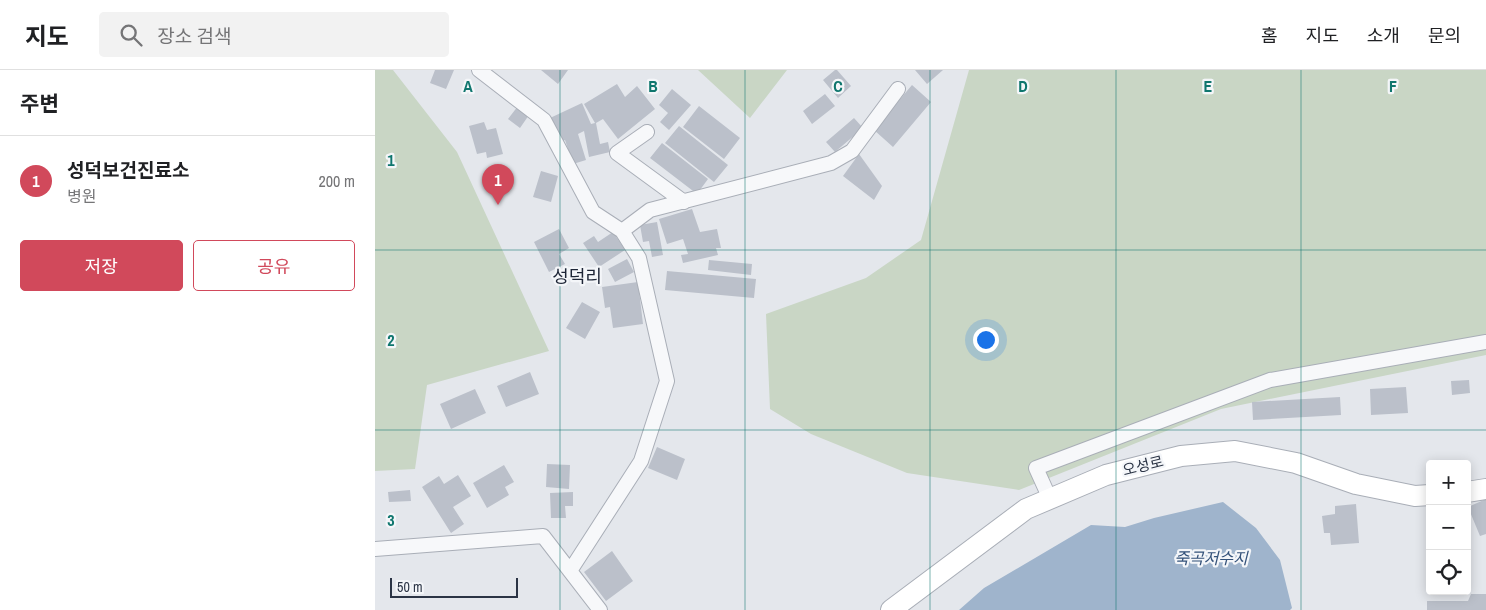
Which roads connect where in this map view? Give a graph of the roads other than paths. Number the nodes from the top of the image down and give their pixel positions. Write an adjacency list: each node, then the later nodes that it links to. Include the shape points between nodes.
1 (479, 70): 5 (street, via 544,120 593,212)
2 (898, 89): 4 (street, via 852,151 831,163)
3 (647, 132): 4 (street, via 617,153)
4 (684, 202): 5 (street, via 650,210)
5 (622, 231): 12 (street, via 639,258 667,381 641,461)
6 (1486, 342): 10 (street, via 1270,380 1035,468)
7 (1486, 489): 8 (main road)
8 (1471, 491)
9 (1426, 495): 10 (main road, 오성로, via 1356,484 1297,463 1235,451 1181,456 1106,475)
10 (1050, 499): 14 (main road, 오성로, via 1026,509)
11 (375, 549): 12 (street, via 543,536)
12 (569, 571): 13 (street)
13 (600, 610)
14 (891, 610)

